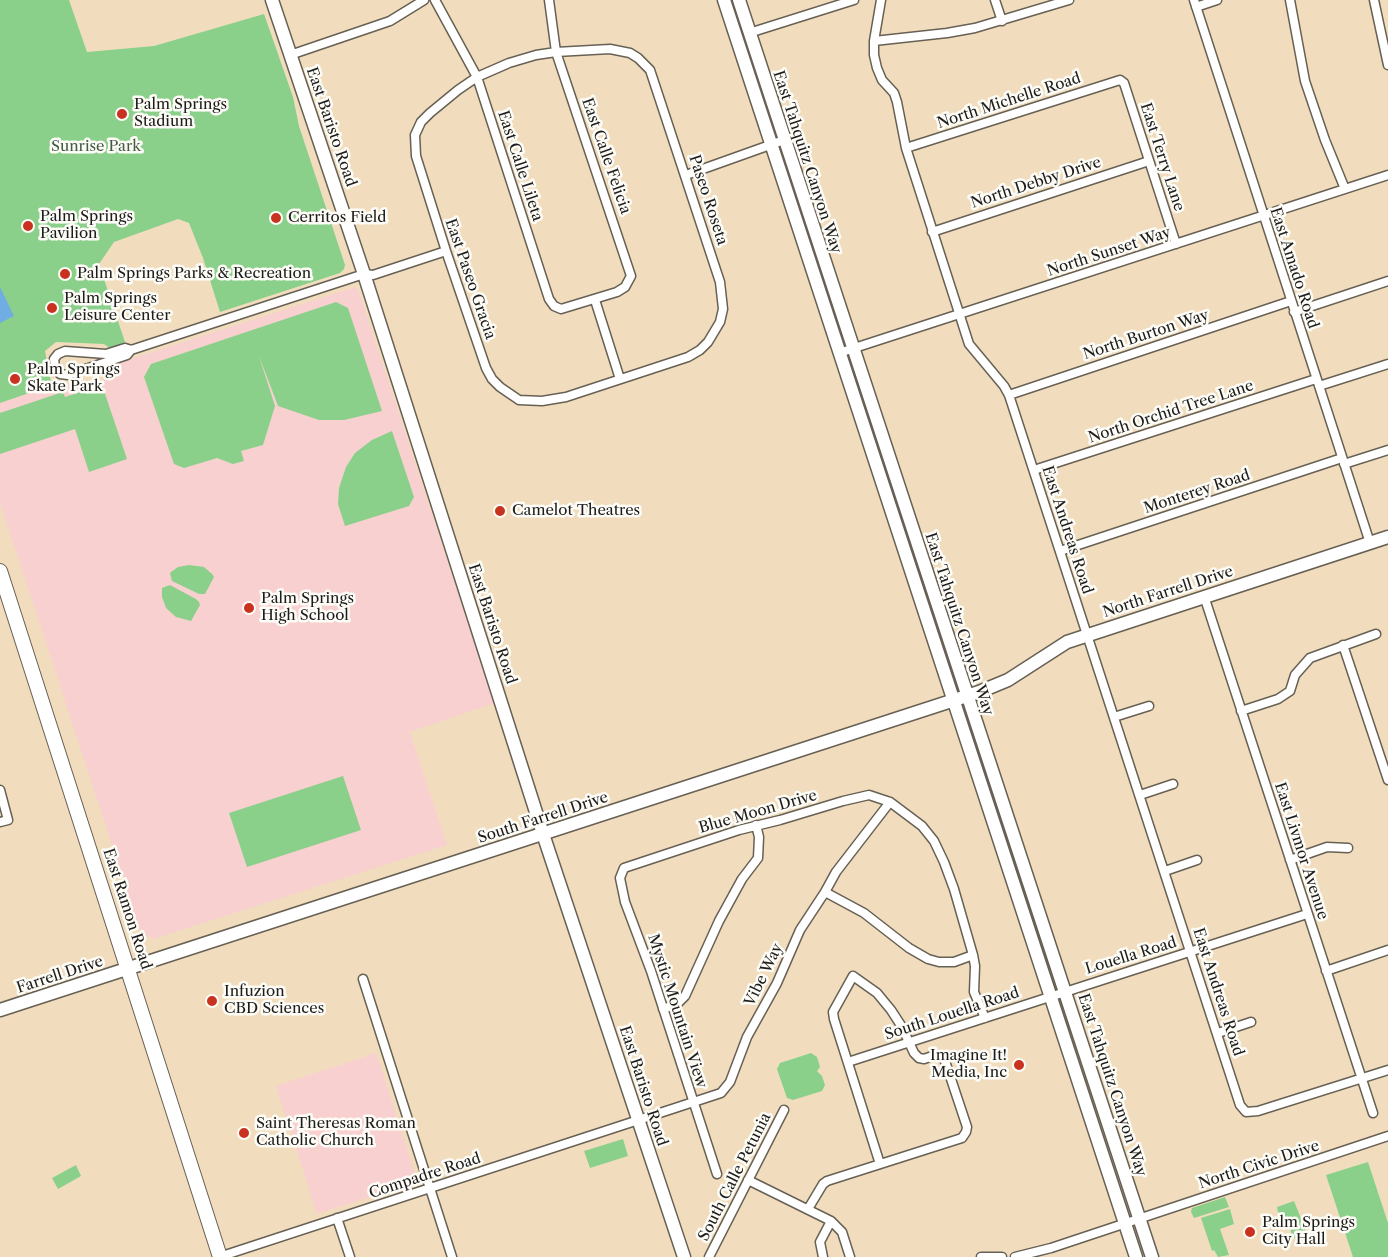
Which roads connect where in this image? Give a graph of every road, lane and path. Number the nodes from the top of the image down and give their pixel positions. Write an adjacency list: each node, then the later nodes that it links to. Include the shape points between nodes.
1 (272, 0): 19 (street, East Baristo Road)
2 (424, 0): 19 (street, via 390,21)
3 (435, 0): 21 (street, East Calle Lileta)
4 (549, 0): 18 (street, East Calle Felicia)
5 (724, 0): 24 (street, East Tahquitz Canyon Way)
6 (739, 0): 16 (street, East Tahquitz Canyon Way)
7 (855, 0): 16 (street)
8 (881, 0): 17 (street, East Andreas Road)
9 (995, 0): 15 (street)
10 (1069, 0): 15 (street)
11 (1217, 0): 14 (street)
12 (1290, 0): 29 (street, via 1305,81)
13 (1374, 0): 20 (street)
14 (1195, 3): 30 (street, East Amado Road)
15 (1002, 21): 17 (street, via 947,33)
16 (749, 33): 23 (street, East Tahquitz Canyon Way)
17 (874, 40): 25 (street, East Andreas Road, via 877,68 894,93)
18 (556, 52): 21 (street, Paseo Roseta, via 509,63); 27 (street, Paseo Roseta, via 610,49 630,53 646,66); 36 (street, East Calle Felicia, via 631,276 626,287)
19 (290, 55): 34 (street, East Baristo Road)
20 (1388, 65)
21 (477, 77): 33 (street, East Paseo Gracia, via 430,113 415,135 416,156); 36 (street, East Calle Lileta, via 549,299 561,309)
22 (1120, 80): 25 (street, North Michelle Road); 26 (street, East Terry Lane)
23 (784, 140): 24 (street); 40 (street, East Tahquitz Canyon Way)
24 (771, 144): 27 (street); 42 (street, East Tahquitz Canyon Way)
25 (906, 148): 31 (street, East Andreas Road)
26 (1149, 160): 31 (street, North Debby Drive); 32 (street, East Terry Lane)
27 (686, 175): 44 (street, Paseo Roseta, via 720,282 720,322 708,342 688,357)
28 (1388, 175): 29 (street, North Sunset Way)
29 (1345, 189): 30 (street, North Sunset Way)
30 (1263, 216): 32 (street, North Sunset Way); 37 (street, East Amado Road)
31 (932, 232): 39 (street, East Andreas Road)
32 (1176, 244): 39 (street, North Sunset Way)
33 (446, 251): 34 (street, via 373,275); 44 (street, East Paseo Gracia, via 486,368 509,394 519,400 542,401)
34 (364, 274): 41 (street); 70 (street, East Baristo Road)
35 (1388, 281): 38 (street)
36 (595, 300): 44 (street)
37 (1291, 301): 38 (street, East Amado Road); 46 (street, North Burton Way)
38 (1294, 312): 45 (street, East Amado Road)
39 (959, 315): 40 (street, North Sunset Way); 46 (street, East Andreas Road, via 969,344)
40 (852, 349): 42 (street, North Sunset Way); 58 (street, East Tahquitz Canyon Way)
41 (131, 350): 41 (street, via 106,354 65,351 54,359 55,367 60,374 68,375 127,355)
42 (839, 353): 59 (street, East Tahquitz Canyon Way)
43 (1388, 364): 45 (street, North Orchid Tree Lane)
44 (620, 379)
45 (1317, 383): 48 (street, East Amado Road); 49 (street, North Orchid Tree Lane)
46 (1009, 394): 49 (street, East Andreas Road)
47 (1388, 450): 48 (street, Monterey Road)
48 (1343, 461): 51 (street, East Amado Road); 52 (street, Monterey Road)
49 (1034, 470): 52 (street, East Andreas Road)
50 (1388, 537): 51 (street, North Farrell Drive)
51 (1370, 543): 54 (street, North Farrell Drive)
52 (1060, 550): 55 (street, East Andreas Road)
53 (0, 571): 81 (main road, East Ramon Road)
54 (1204, 596): 55 (street, North Farrell Drive); 61 (street, East Livmor Avenue)
55 (1087, 634): 58 (street, North Farrell Drive, via 1055,648 1008,680); 62 (street, East Andreas Road)
56 (1376, 634): 57 (street)
57 (1343, 645): 61 (street, via 1310,658 1295,675 1290,691 1278,699); 63 (street)
58 (967, 696): 59 (street, South Farrell Drive); 84 (street, East Tahquitz Canyon Way)
59 (953, 700): 70 (street, South Farrell Drive); 85 (street, East Tahquitz Canyon Way)
60 (1149, 706): 62 (street)
61 (1241, 711): 73 (street, East Livmor Avenue)
62 (1114, 717): 66 (street, East Andreas Road)
63 (1388, 780)
64 (1173, 784): 66 (street)
65 (0, 790): 68 (street)
66 (1140, 795): 75 (street, East Andreas Road)
67 (890, 802): 69 (street, Blue Moon Drive, via 869,795); 76 (street, Vibe Way); 80 (street, via 922,826 934,841 954,888)
68 (4, 821)
69 (756, 825): 74 (street, Blue Moon Drive); 86 (street, via 758,858 719,921 685,996)
70 (543, 834): 81 (street, South Farrell Drive); 98 (street, East Baristo Road)
71 (1348, 848): 73 (street, via 1327,847)
72 (1197, 860): 75 (street)
73 (1290, 860): 77 (street, East Livmor Avenue)
74 (635, 864): 86 (street, Mystic Mountain View, via 624,868 620,878)
75 (1165, 871): 79 (street, East Andreas Road)
76 (825, 892): 80 (street, via 864,913 928,959 954,962); 95 (street, Vibe Way, via 800,930 747,1037 730,1082 721,1093)
77 (1307, 914): 79 (street, Louella Road); 82 (street, East Livmor Avenue)
78 (1388, 950): 82 (street)
79 (1191, 951): 84 (street, Louella Road); 90 (street, East Andreas Road)
80 (973, 955): 88 (street, via 974,992)
81 (129, 968): 87 (street, Farrell Drive); 109 (main road, East Ramon Road)
82 (1326, 971): 94 (street, East Livmor Avenue)
83 (363, 979): 103 (street)
84 (1065, 991): 85 (street, South Louella Road); 106 (street, East Tahquitz Canyon Way)
85 (1050, 997): 88 (street, South Louella Road); 108 (street, East Tahquitz Canyon Way)
86 (663, 1009): 95 (street, Mystic Mountain View)
87 (0, 1010)
88 (985, 1018): 91 (street, South Louella Road)
89 (1251, 1022): 90 (street)
90 (1218, 1033): 94 (street, East Andreas Road, via 1240,1105 1246,1112)
91 (909, 1042): 92 (street, South Louella Road); 92 (street, via 877,993 853,976 833,1012); 100 (street, via 919,1058 935,1055 945,1061 966,1132 962,1138)
92 (848, 1062): 100 (street)
93 (1388, 1070): 94 (street)
94 (1361, 1078): 97 (street, East Livmor Avenue)
95 (694, 1102): 98 (street, Vibe Way); 101 (street, Mystic Mountain View)
96 (784, 1110): 102 (street, South Calle Petunia)
97 (1372, 1113)
98 (639, 1120): 103 (street, Compadre Road); 112 (street, East Baristo Road)
99 (1388, 1136): 106 (street, North Civic Drive)
100 (880, 1164): 104 (street, via 823,1184)
101 (717, 1174)
102 (748, 1180): 104 (street); 113 (street, South Calle Petunia)
103 (430, 1189): 105 (street, Compadre Road); 111 (street)
104 (808, 1209): 107 (street)
105 (337, 1218): 109 (street, Compadre Road); 110 (street)
106 (1140, 1219): 108 (street, North Civic Drive); 120 (street, East Tahquitz Canyon Way)
107 (831, 1221): 114 (street, via 820,1242); 115 (street, via 842,1232)
108 (1125, 1224): 118 (street, North Civic Drive); 119 (street, East Tahquitz Canyon Way)
109 (220, 1257)
110 (350, 1257)
111 (452, 1257)
112 (684, 1257)
113 (709, 1257)
114 (823, 1257)
115 (850, 1257)
116 (981, 1257): 117 (street)
117 (1002, 1257)
118 (1015, 1257)
119 (1136, 1257)
120 (1152, 1257)

